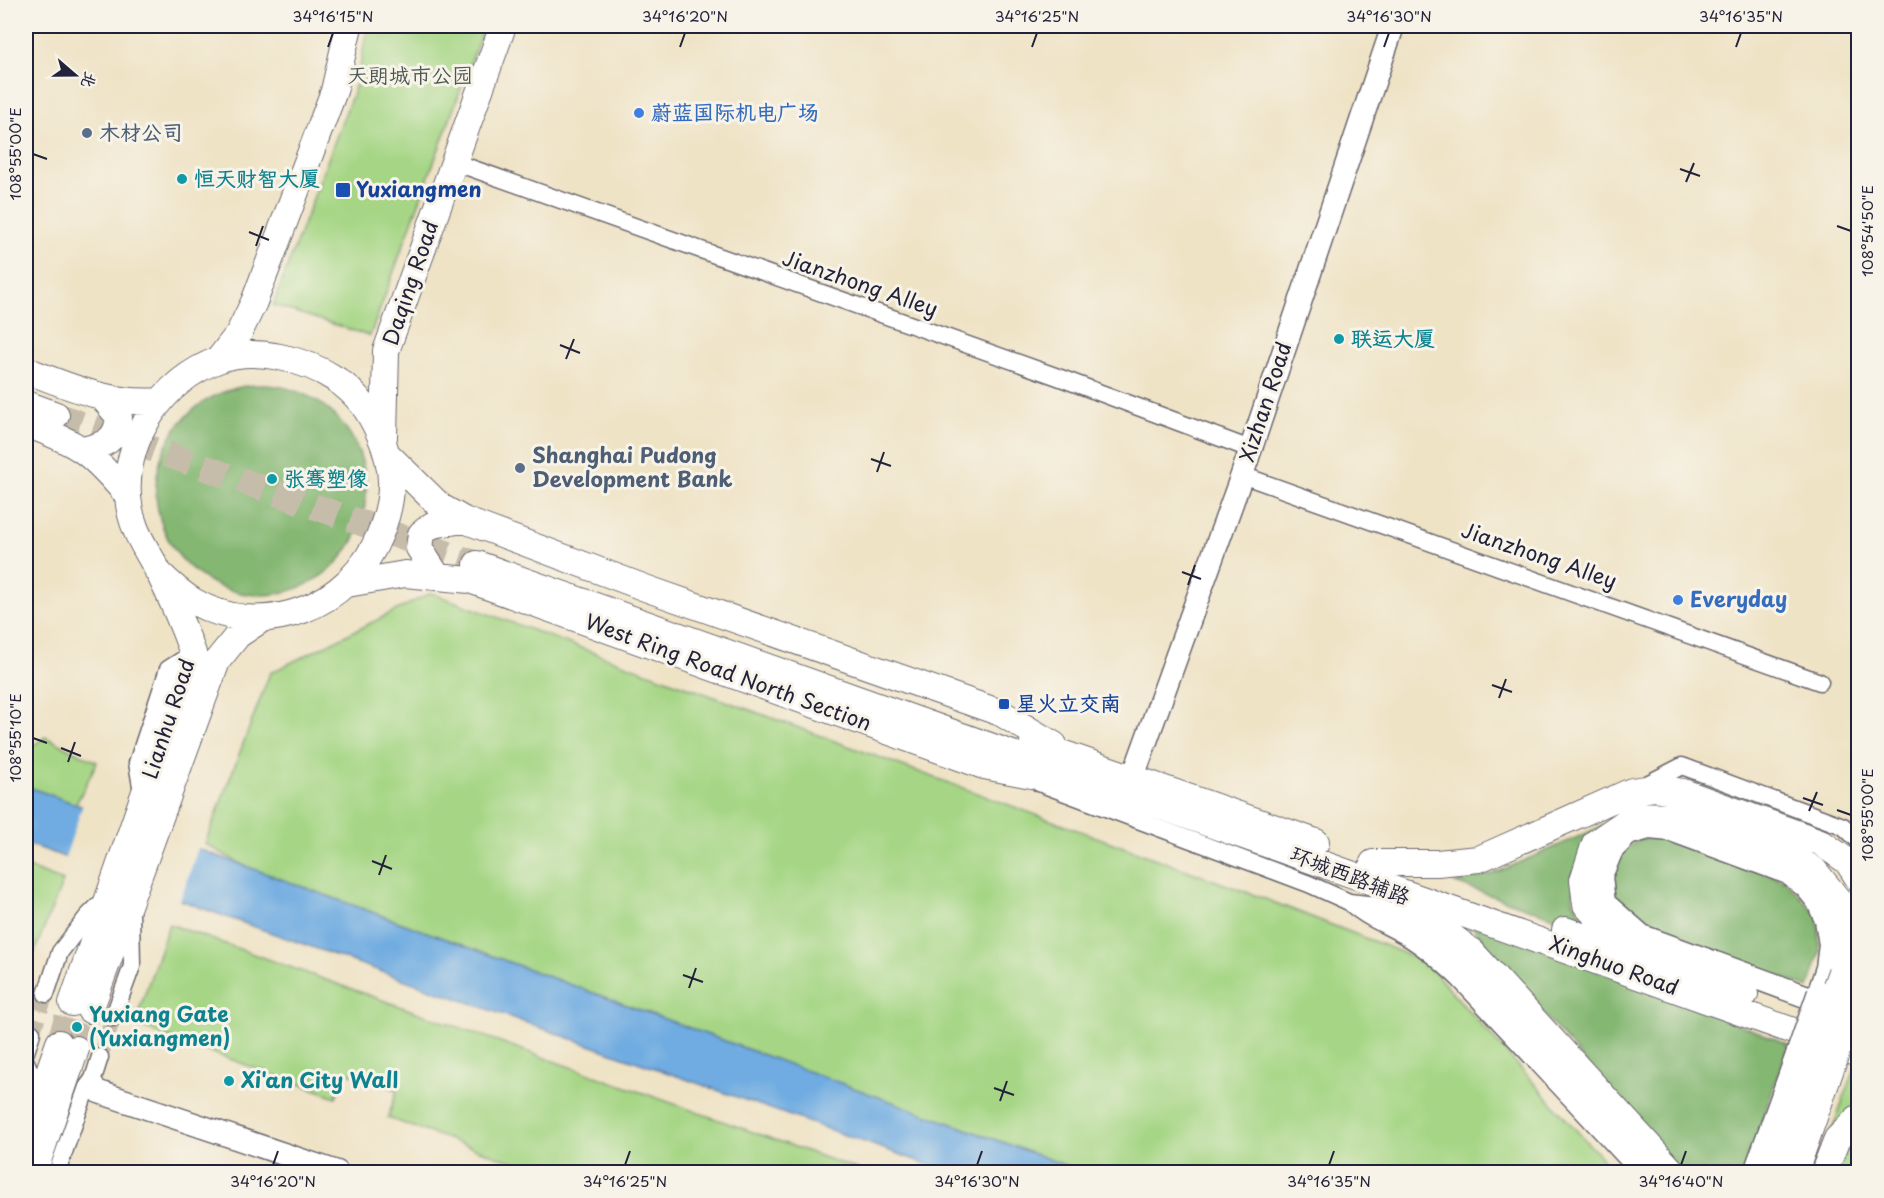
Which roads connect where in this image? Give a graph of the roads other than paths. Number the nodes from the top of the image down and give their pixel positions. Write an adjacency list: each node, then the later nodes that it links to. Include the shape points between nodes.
1 (349, 26): 5 (main road, via 334,91 258,291 239,333)
2 (503, 26): 4 (main road, Daqing Road)
3 (1393, 26): 13 (street, Xizhan Road)
4 (454, 162): 12 (main road, Daqing Road, via 386,351); 13 (street, Jianzhong Alley)
5 (219, 359): 9 (main road, Lianhu Road, via 176,385); 12 (main road, via 278,356 308,364 350,390 368,409)
6 (26, 370): 8 (main road)
7 (26, 386): 10 (main road, via 60,407)
8 (103, 398): 9 (main road, via 135,403); 14 (main road, via 119,417 118,430 112,440)
9 (160, 401): 16 (main road, Lianhu Road, via 141,430 130,462)
10 (26, 404)
11 (26, 424): 14 (main road, via 65,438)
12 (386, 449): 17 (main road, West Ring Road North Section, via 441,507); 20 (main road, via 392,489 387,516 373,554)
13 (1250, 449): 15 (street, Xizhan Road)
14 (83, 450): 16 (main road, via 98,461)
15 (1242, 475): 23 (street, Jianzhong Alley); 26 (street, Xizhan Road)
16 (128, 496): 18 (main road, Lianhu Road, via 133,524)
17 (464, 520): 19 (main road, via 432,525 421,534 419,548); 24 (main road, West Ring Road North Section, via 1001,713)
18 (158, 572): 21 (main road, via 205,607); 22 (main road, Lianhu Road)
19 (438, 577): 20 (main road, West Ring Road North Section, via 405,574); 25 (main road, West Ring Road North Section, via 471,580 984,766)
20 (347, 584): 21 (main road, via 308,609)
21 (262, 619): 22 (main road)
22 (201, 668): 29 (main road, Lianhu Road); 29 (street, via 222,682 185,784)
23 (1820, 682)
24 (1069, 754): 26 (main road, West Ring Road North Section); 27 (main road, West Ring Road North Section, via 479,556)
25 (1013, 773): 27 (main road, West Ring Road North Section); 32 (street, 环城西路辅路)
26 (1133, 777): 33 (main road, West Ring Road North Section)
27 (1109, 787): 31 (main road, West Ring Road North Section)
28 (1632, 791): 30 (street, via 1682,766 1843,826); 33 (main road, via 1479,859); 34 (main road, via 1654,788 1683,792 1820,842 1846,861)
29 (154, 804): 35 (main road, Lianhu Road)
30 (1858, 840)
31 (1317, 860): 32 (street); 33 (main road, West Ring Road North Section)
32 (1270, 869): 36 (street, 环城西路辅路)
33 (1372, 870): 37 (main road, Xinghuo Road); 45 (main road, Xinghuo Road); 58 (main road, via 1471,951)
34 (1858, 878)
35 (121, 897): 39 (street, via 87,917 60,952); 40 (main road)
36 (1349, 902): 56 (street, via 1361,914 1404,936 1451,971); 57 (street, 环城西路辅路, via 1376,905 1422,929 1458,958)
37 (1629, 952): 43 (main road, Xinghuo Road); 48 (main road, bridge, via 1586,904 1583,880 1595,843 1636,814 1674,816 1794,857 1814,870 1839,901 1848,933 1841,972)
38 (1858, 990): 48 (main road, bridge)
39 (46, 994)
40 (92, 1010)
41 (1858, 1016): 48 (street, bridge, via 1642,936 1604,903 1601,876 1612,850 1628,834 1649,828 1671,830 1788,873 1812,894 1826,920 1830,945 1819,992)
42 (32, 1033): 44 (street)
43 (1858, 1035)
44 (26, 1052)
45 (1858, 1054)
46 (100, 1057): 50 (street)
47 (26, 1062): 49 (street, via 30,1071)
48 (1810, 1067): 59 (street); 60 (main road); 61 (main road)
49 (26, 1083)
50 (96, 1085): 54 (street, via 87,1087); 55 (street)
51 (1858, 1118): 62 (main road, via 1837,1138)
52 (26, 1136): 53 (main road, via 67,1046)
53 (34, 1173)
54 (57, 1173)
55 (337, 1173)
56 (1639, 1173)
57 (1656, 1173)
58 (1673, 1173)
59 (1755, 1173)
60 (1771, 1173)
61 (1795, 1173)
62 (1824, 1173)

